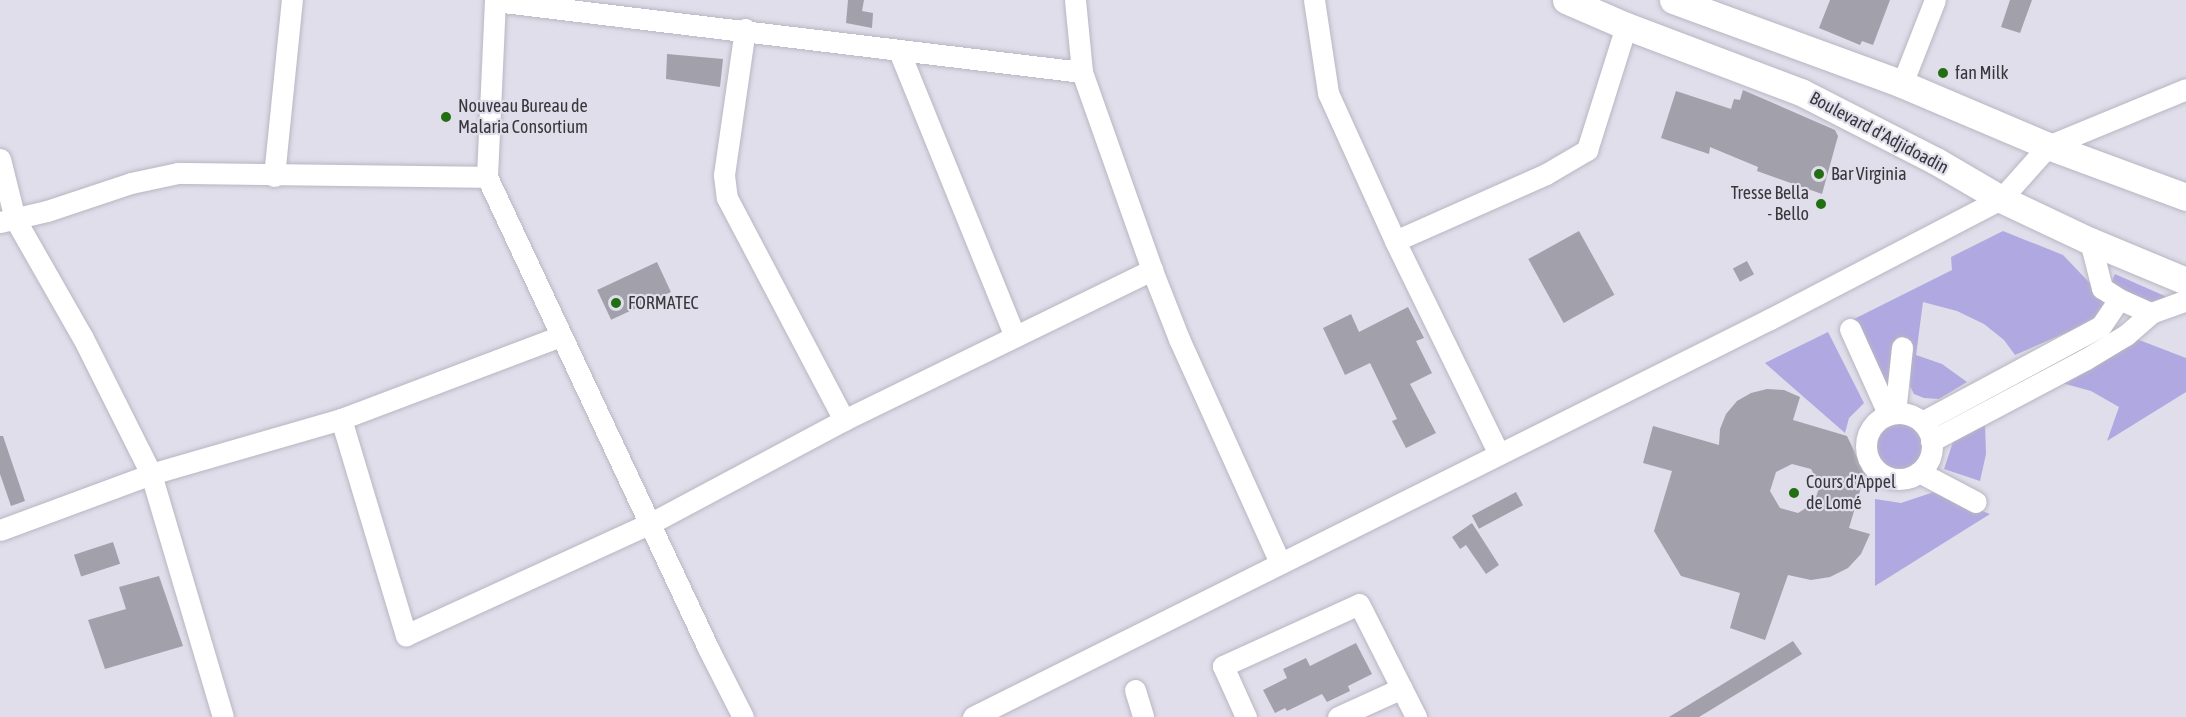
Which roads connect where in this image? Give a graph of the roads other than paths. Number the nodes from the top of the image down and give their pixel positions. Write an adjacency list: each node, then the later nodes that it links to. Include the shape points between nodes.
1 (292, 0): 16 (street)
2 (495, 0): 9 (street); 17 (street)
3 (1075, 0): 11 (street)
4 (1314, 0): 21 (street, via 1328,93)
5 (1566, 0): 8 (main road, Boulevard d'Adjidoadin)
6 (1673, 0): 12 (main road)
7 (1935, 0): 12 (street)
8 (1626, 26): 19 (main road, Boulevard d'Adjidoadin, via 1801,92); 21 (street, via 1587,150 1546,174)
9 (745, 29): 10 (street); 36 (street, via 724,175 727,198)
10 (899, 51): 11 (street); 30 (street)
11 (1082, 72): 23 (street)
12 (1902, 84): 14 (main road)
13 (2186, 89): 14 (street)
14 (2048, 146): 18 (main road); 19 (street)
15 (0, 159): 20 (street)
16 (274, 176): 17 (street); 20 (street, via 178,173 131,183)
17 (487, 177): 29 (street)
18 (2186, 197)
19 (2001, 199): 22 (main road, Boulevard d'Adjidoadin); 39 (street)
20 (7, 221): 41 (street, via 83,338)
21 (1395, 241): 39 (street)
22 (2090, 242): 24 (main road, Boulevard d'Adjidoadin); 25 (street, via 2102,288)
23 (1152, 270): 30 (street); 45 (street)
24 (2186, 281)
25 (2119, 299): 27 (street); 32 (street, via 2101,326)
26 (2186, 300): 27 (street)
27 (2151, 313): 33 (street, via 2126,335)
28 (1850, 329): 34 (street)
29 (561, 336): 35 (street); 43 (street)
30 (1015, 336): 36 (street)
31 (1902, 346): 34 (street)
32 (1992, 376): 33 (street); 37 (street)
33 (2009, 405): 38 (street)
34 (1892, 413): 37 (street); 40 (street, via 1878,420 1868,435 1870,462 1876,470 1893,478)
35 (340, 419): 41 (street); 43 (street, via 406,635)
36 (844, 420): 43 (street)
37 (1924, 420): 38 (street)
38 (1931, 441): 40 (street, via 1930,457)
39 (1499, 454): 45 (street)
40 (1919, 472): 42 (street)
41 (151, 474): 44 (street); 48 (street)
42 (1976, 502)
43 (651, 523): 49 (street)
44 (0, 530)
45 (1280, 563): 50 (street)
46 (1402, 688): 52 (street, via 1359,604 1223,666); 53 (street); 54 (street)
47 (1134, 690): 51 (street)
48 (223, 717)
49 (743, 717)
50 (974, 717)
51 (1143, 717)
52 (1246, 717)
53 (1338, 717)
54 (1416, 717)

